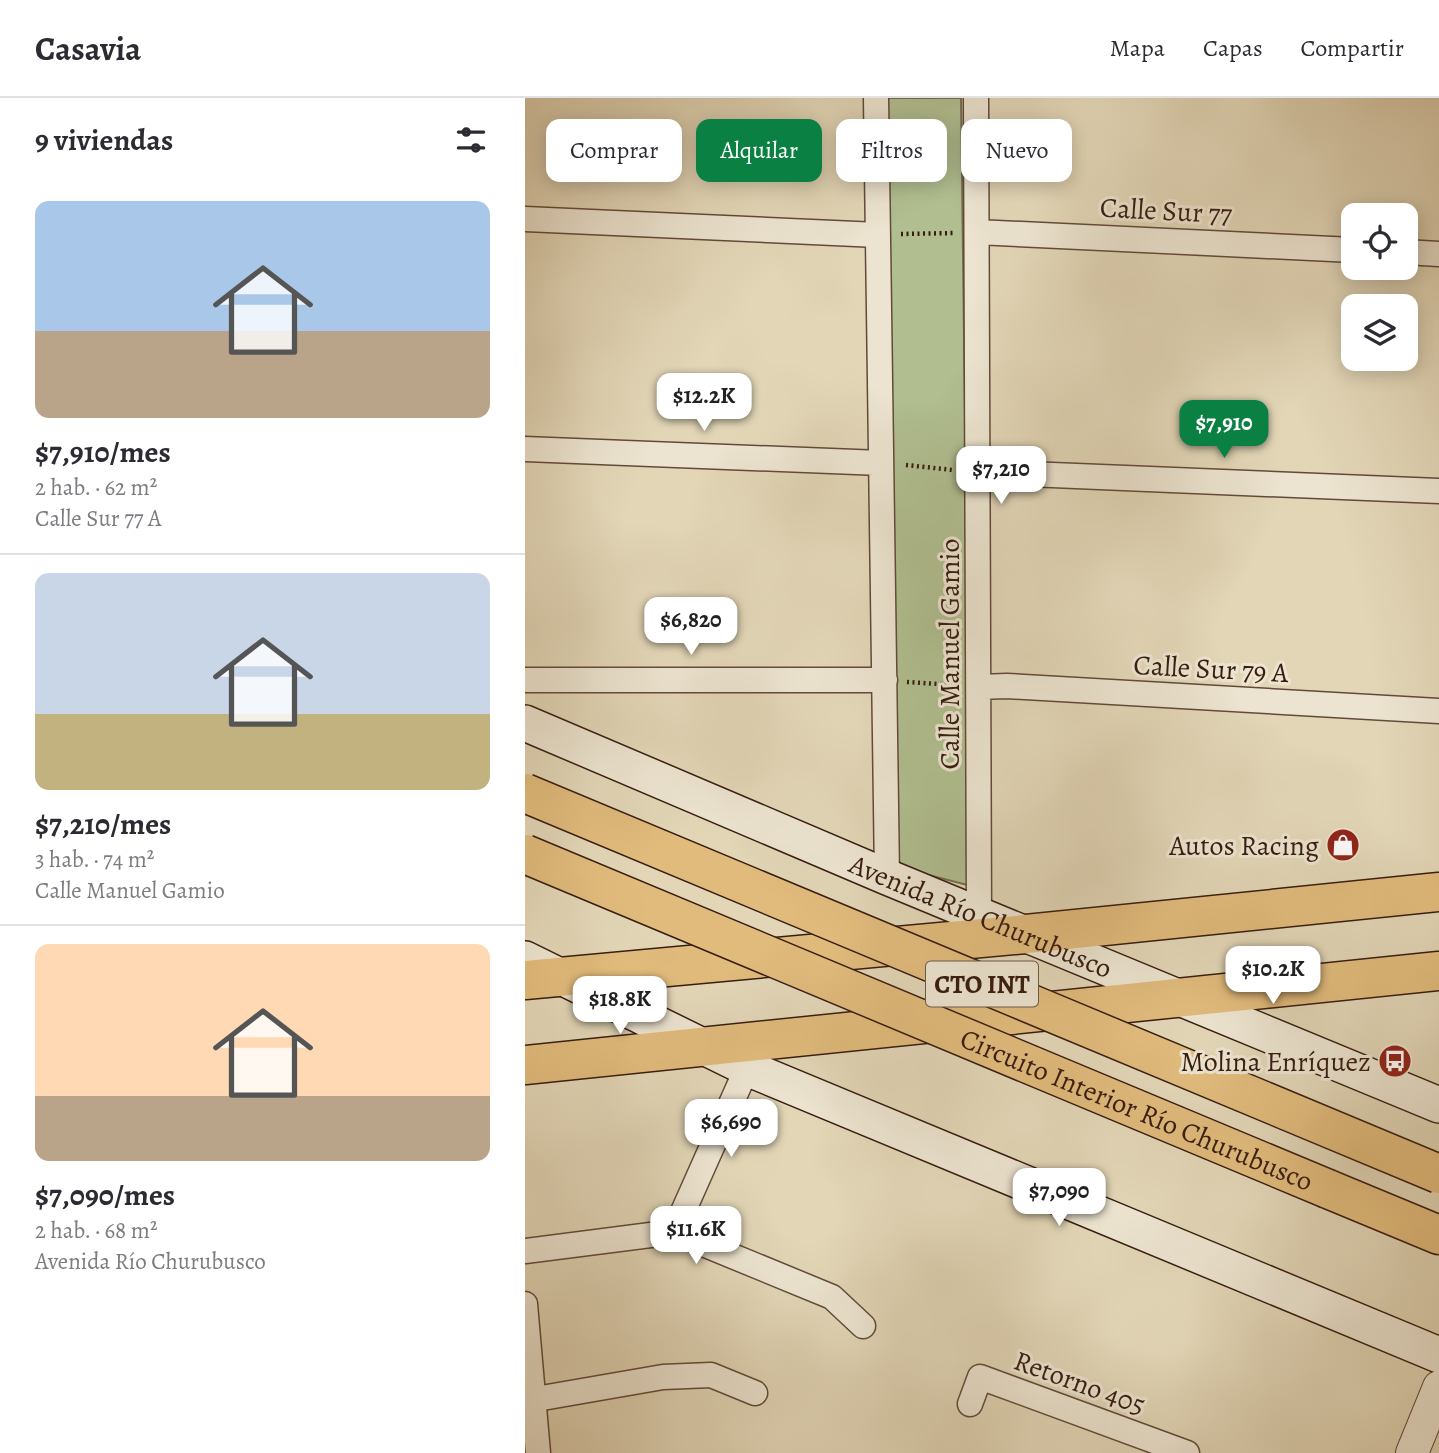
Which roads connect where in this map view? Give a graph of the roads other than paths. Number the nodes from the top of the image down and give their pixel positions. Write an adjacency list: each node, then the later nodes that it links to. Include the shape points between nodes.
1 (876, 98): 5 (street)
2 (976, 98): 4 (street, Calle Manuel Gamio)
3 (525, 219): 5 (street)
4 (977, 232): 6 (street, Calle Sur 77); 11 (street, Calle Manuel Gamio)
5 (878, 234): 10 (street)
6 (1341, 249)
7 (1418, 253): 8 (street)
8 (1439, 254)
9 (525, 449): 10 (street)
10 (881, 463): 14 (street)
11 (978, 472): 12 (street); 15 (street, Calle Manuel Gamio)
12 (1439, 491)
13 (525, 680): 14 (street)
14 (885, 680): 20 (street)
15 (979, 687): 16 (street, Calle Sur 79 A); 22 (street, Calle Manuel Gamio)
16 (1439, 711)
17 (525, 723): 20 (main road, Avenida Río Churubusco / CTO INT)
18 (525, 793): 32 (main road, Circuito Interior Río Churubusco / CTO INT, bridge)
19 (525, 854): 34 (main road, Circuito Interior Río Churubusco / CTO INT, bridge)
20 (887, 877): 22 (main road, Avenida Río Churubusco / CTO INT)
21 (1439, 892): 23 (main road)
22 (979, 915): 23 (main road, Avenida Río Churubusco / CTO INT)
23 (1026, 934): 26 (main road); 27 (main road, Avenida Río Churubusco / CTO INT)
24 (525, 959): 26 (main road)
25 (1439, 971): 27 (main road)
26 (543, 978): 28 (main road)
27 (1179, 997): 28 (main road); 31 (main road, Avenida Río Churubusco / CTO INT)
28 (704, 1046): 29 (main road); 30 (main road)
29 (525, 1065)
30 (747, 1068): 33 (street); 38 (main road)
31 (1439, 1105)
32 (1439, 1174)
33 (674, 1232): 35 (street); 37 (street, via 832,1297)
34 (1439, 1235)
35 (525, 1251)
36 (525, 1304): 41 (street)
37 (863, 1326)
38 (1439, 1355)
39 (1439, 1387): 45 (street)
40 (755, 1393): 41 (street, via 712,1375 663,1377)
41 (529, 1401): 43 (street)
42 (970, 1404): 44 (street, Retorno 405, via 979,1377)
43 (538, 1453)
44 (1187, 1453)
45 (1412, 1453)

